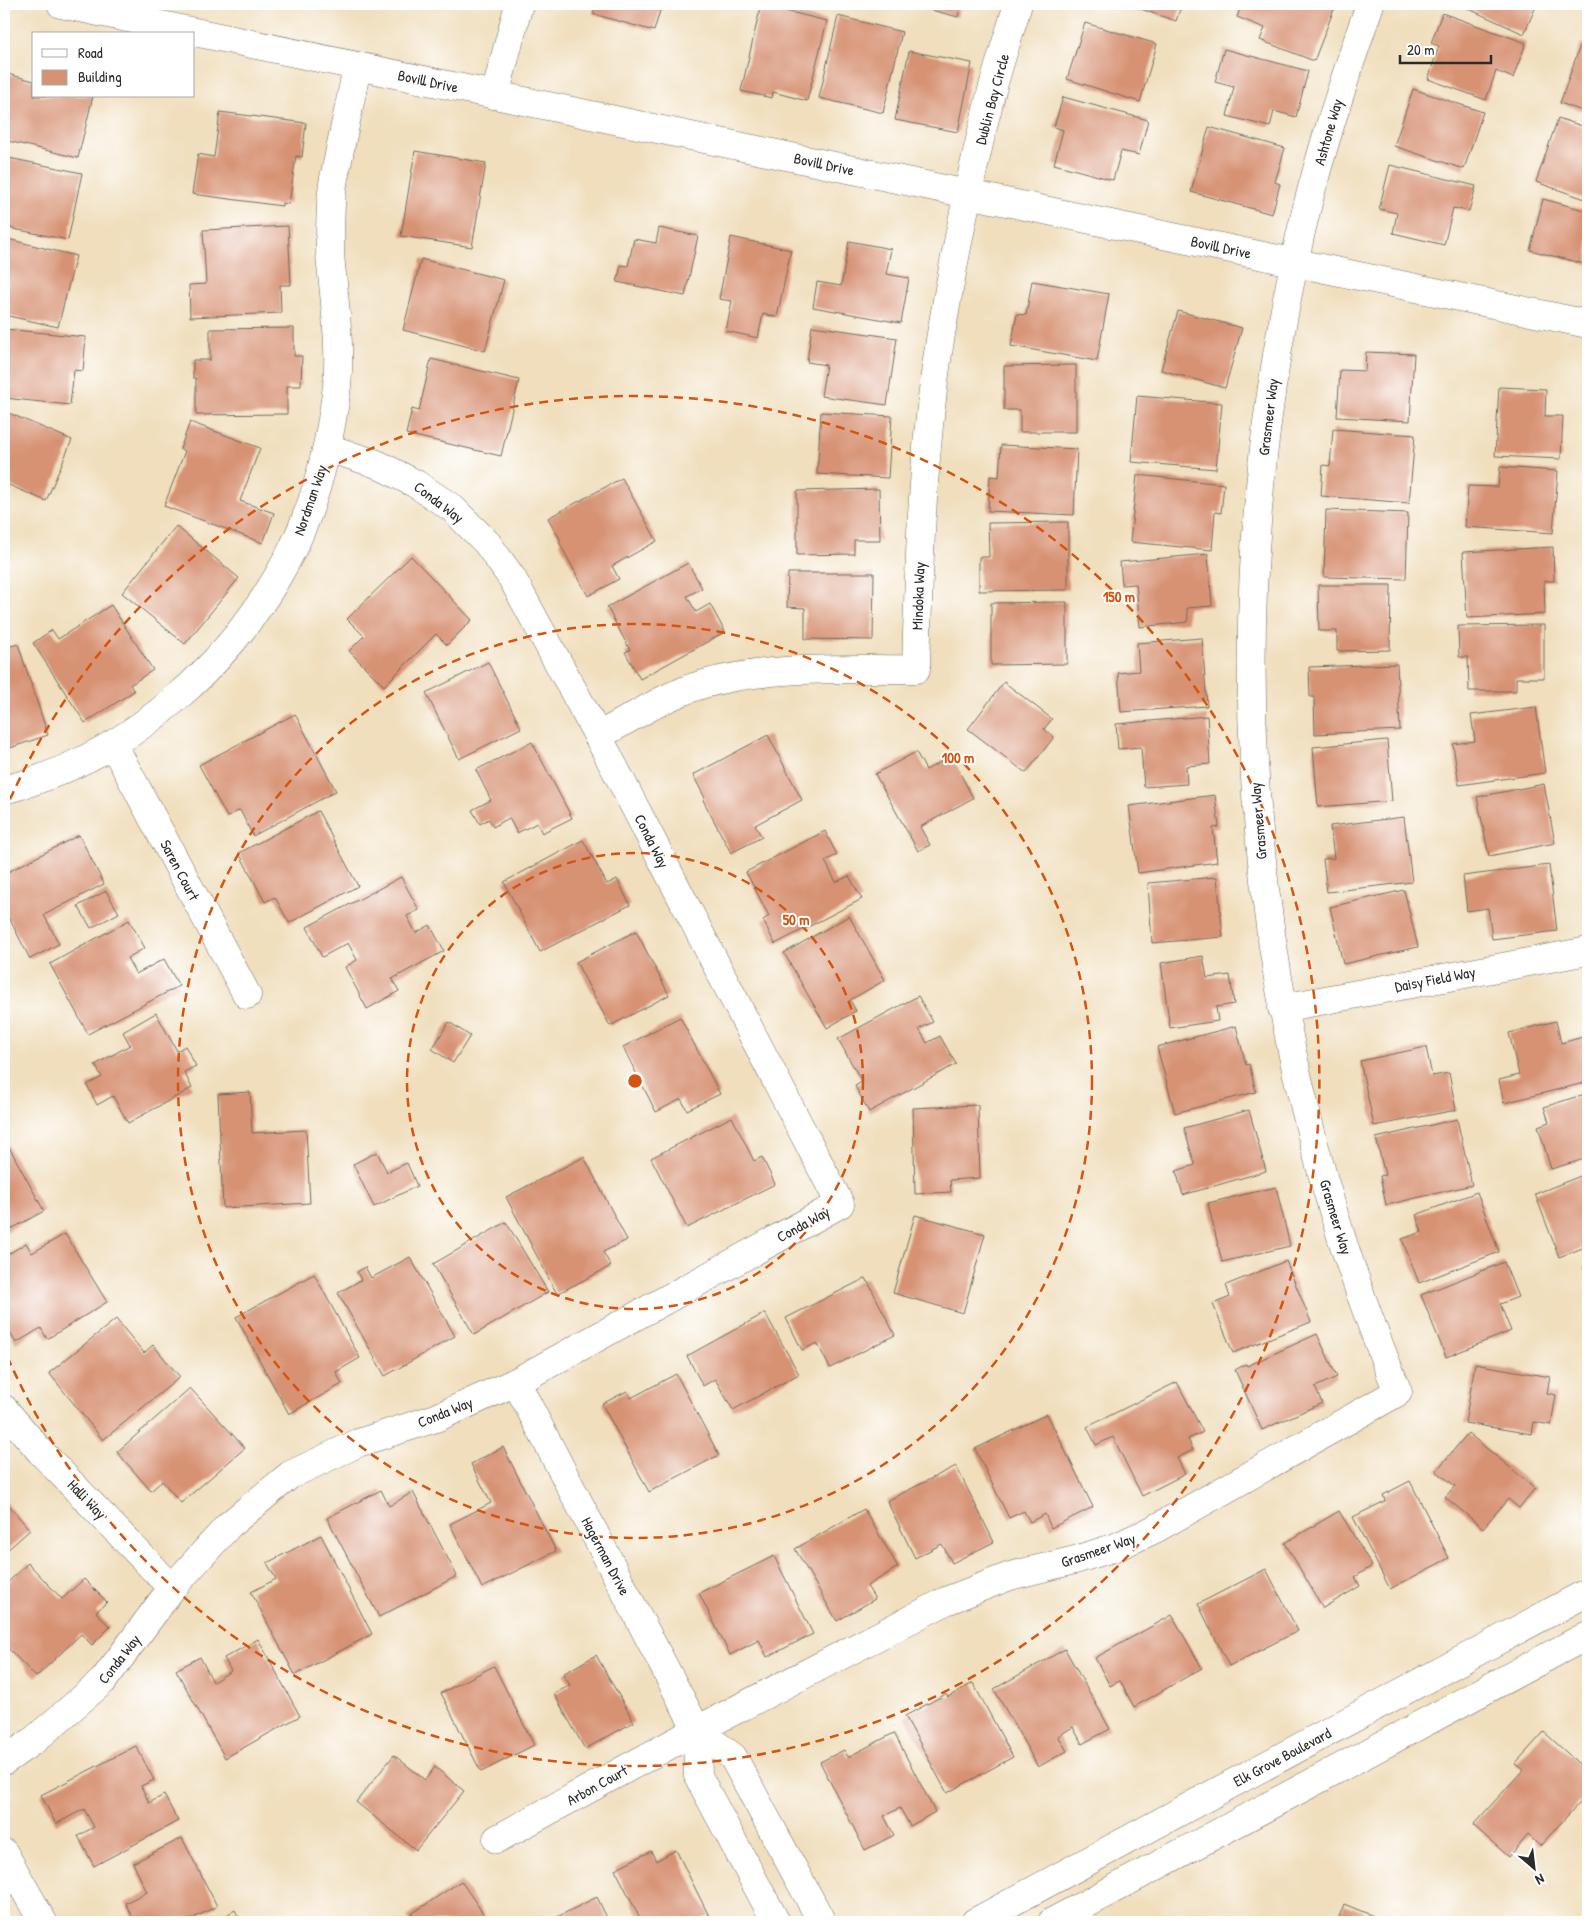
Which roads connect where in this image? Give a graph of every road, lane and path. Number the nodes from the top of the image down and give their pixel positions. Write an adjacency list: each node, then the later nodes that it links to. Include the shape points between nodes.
1 (60, 4): 5 (street, Bovill Drive)
2 (519, 4): 8 (street)
3 (1018, 4): 9 (street, Dublin Bay Circle)
4 (1370, 4): 10 (street, Ashtone Way, via 1315,175)
5 (194, 32)
6 (195, 32): 7 (street, Bovill Drive)
7 (357, 66): 8 (street, Bovill Drive); 12 (street, Nordman Way, via 332,191 330,252 338,328 337,384)
8 (494, 95): 9 (street, Bovill Drive)
9 (967, 194): 10 (street, Bovill Drive); 13 (street, Mindoka Way, via 941,336 929,430 918,573 916,669 752,673 703,684)
10 (1294, 263): 11 (street, Bovill Drive); 18 (street, Grasmeer Way, via 1271,384 1257,507 1251,632 1254,768 1264,883)
11 (1588, 324)
12 (328, 448): 13 (street, Conda Way, via 377,464 416,484 452,508 487,543 512,578); 14 (street, Nordman Way, via 294,546 271,588 239,634 202,676 153,718)
13 (598, 736): 19 (street, Conda Way, via 840,1204)
14 (113, 744): 15 (street, Nordman Way, via 63,770); 17 (street, Saren Court)
15 (4, 790)
16 (1588, 951): 18 (street, Daisy Field Way)
17 (247, 995)
18 (1282, 1008): 24 (street, Grasmeer Way, via 1301,1095 1336,1224 1398,1392 1155,1529 1116,1546 1010,1576 946,1601)
19 (516, 1382): 21 (street, Conda Way, via 436,1418 358,1443 290,1475 229,1525); 24 (street, Hagerman Drive)
20 (4, 1409): 21 (street, Halli Way)
21 (172, 1588): 25 (street, Conda Way, via 103,1682)
22 (1588, 1592): 31 (street, Elk Grove Boulevard)
23 (1588, 1635): 32 (street)
24 (697, 1730): 26 (street, Arbon Court); 29 (street, Hagerman Drive, via 698,1776); 30 (street, Hagerman Drive, via 733,1757)
25 (4, 1761)
26 (497, 1839)
27 (4, 1853): 28 (street)
28 (43, 1922)
29 (776, 1922)
30 (822, 1922)
31 (975, 1922)
32 (1052, 1922)

